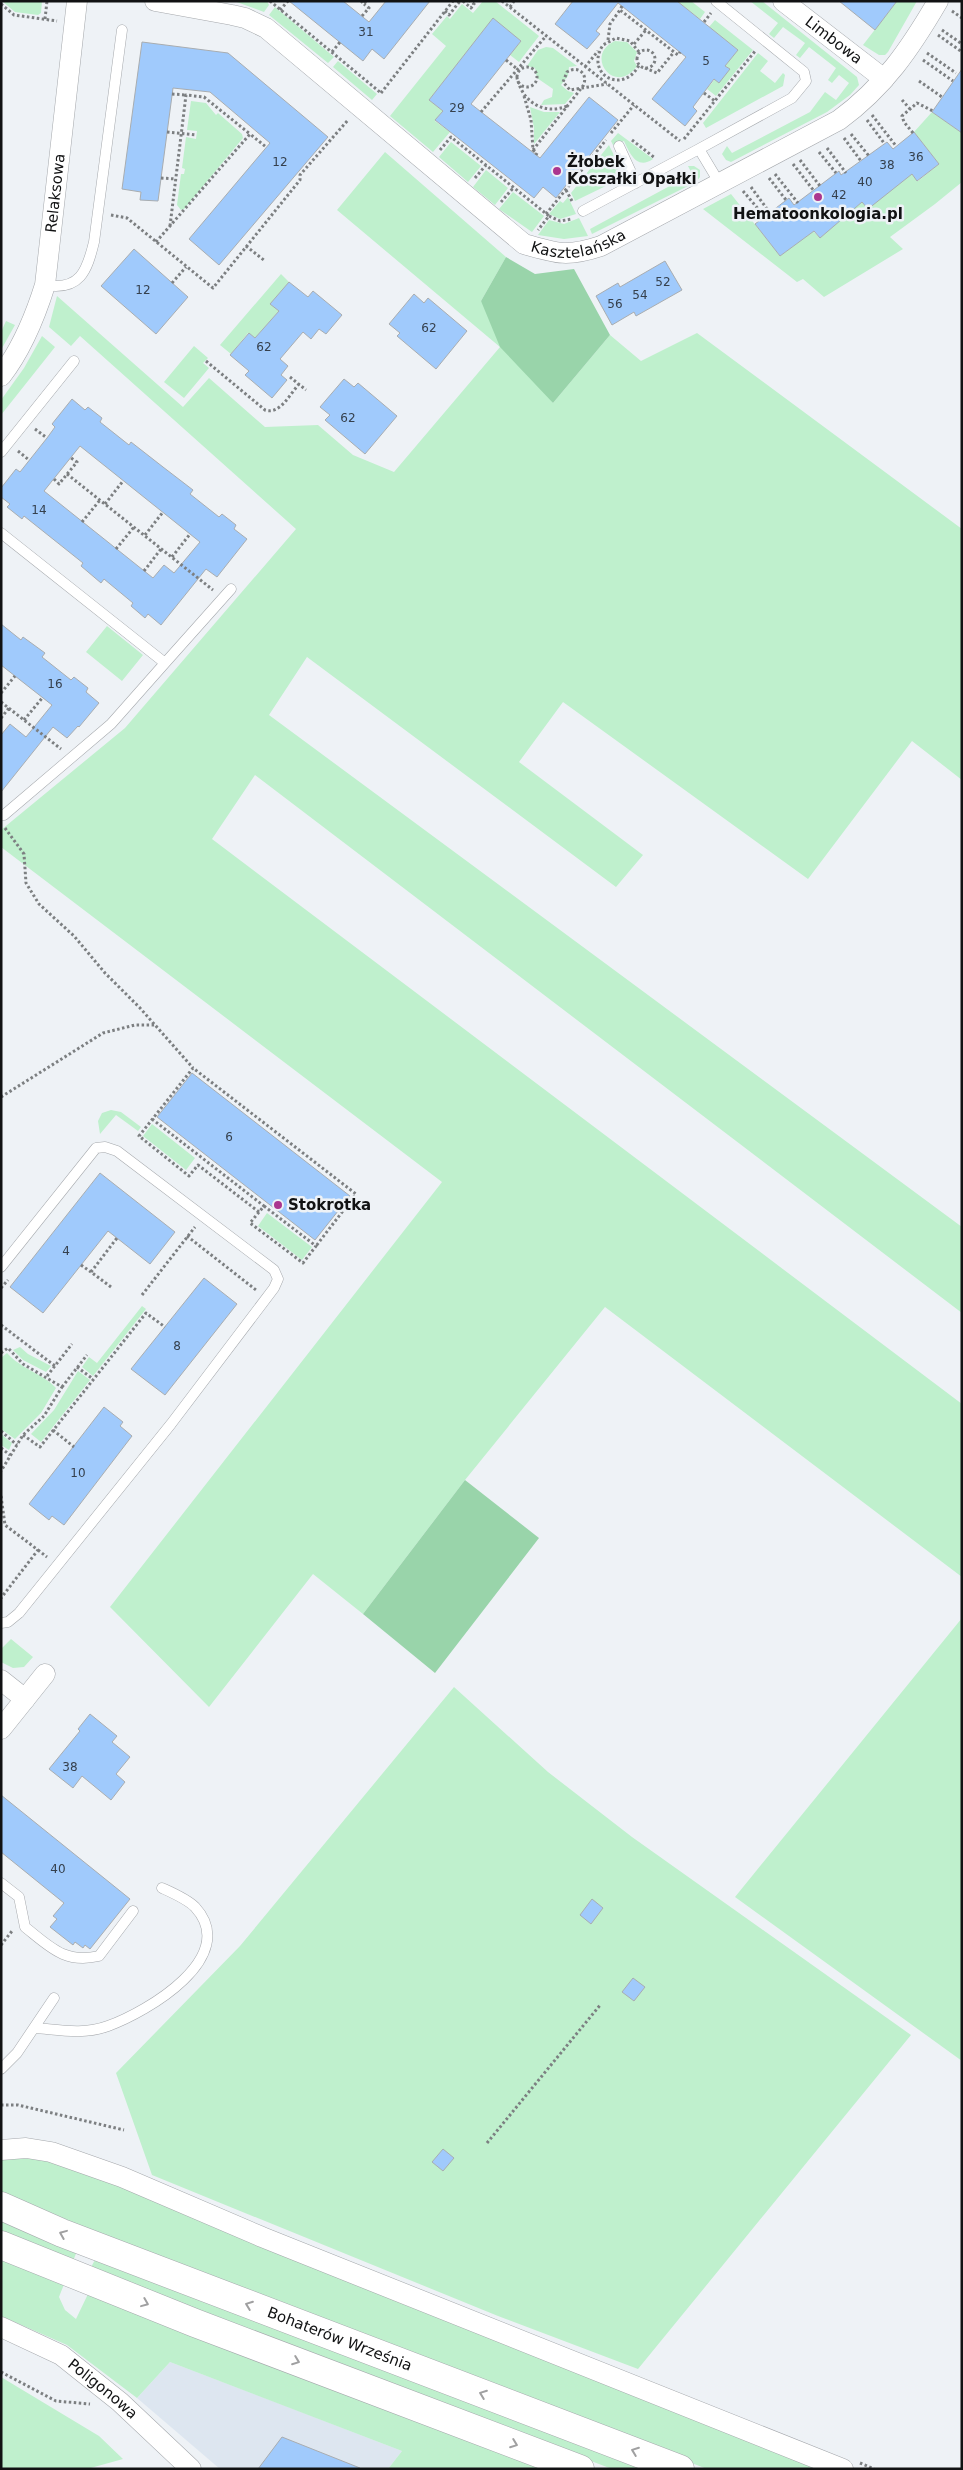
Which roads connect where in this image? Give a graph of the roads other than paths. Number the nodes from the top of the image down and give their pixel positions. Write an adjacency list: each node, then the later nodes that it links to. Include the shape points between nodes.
1 (77, 1): 13 (street, Relaksowa)
2 (155, 1): 11 (street, Kasztelańska, via 245,18 266,28 524,244 560,254 586,251)
3 (716, 1): 9 (lane, via 804,72 806,81 792,98)
4 (783, 1): 7 (street, Limbowa)
5 (938, 1): 7 (street, Kasztelańska, via 913,44)
6 (122, 30): 13 (lane, via 94,242 85,273 69,284)
7 (884, 80): 11 (street, Kasztelańska, via 839,120)
8 (619, 146): 10 (lane)
9 (699, 149): 10 (lane); 11 (lane)
10 (636, 183): 12 (lane)
11 (730, 185)
12 (583, 211)
13 (45, 285): 15 (street, Relaksowa, via 19,350)
14 (74, 361): 16 (lane)
15 (1, 376)
16 (1, 452)
17 (1, 533): 19 (lane)
18 (231, 590): 19 (lane)
19 (165, 663): 20 (lane, via 111,724)
20 (1, 815)
21 (1, 1267): 22 (lane, via 96,1148 105,1147 117,1151 274,1270 278,1279 171,1424 19,1613 8,1622)
22 (1, 1623)
23 (45, 1674): 25 (street)
24 (1, 1680): 25 (street)
25 (25, 1699): 26 (street)
26 (1, 1729)
27 (1, 1883): 29 (lane, via 19,1897 25,1927 60,1955 80,1959 99,1956)
28 (162, 1888): 31 (lane, via 194,1906 204,1919 208,1941 204,1956 180,1983 157,2002 108,2026 80,2032)
29 (133, 1911)
30 (54, 1998): 31 (lane)
31 (36, 2028): 32 (lane)
32 (1, 2069)
33 (1, 2150): 40 (street, via 26,2148 51,2152 122,2178)
34 (1, 2206): 39 (main road, Bohaterów Września, one-way to 34, via 62,2233)
35 (1, 2245): 38 (main road, one-way to 38)
36 (1, 2327): 37 (street, Poligonowa, via 61,2355 120,2402)
37 (191, 2469)
38 (580, 2469)
39 (680, 2469)
40 (843, 2469)

